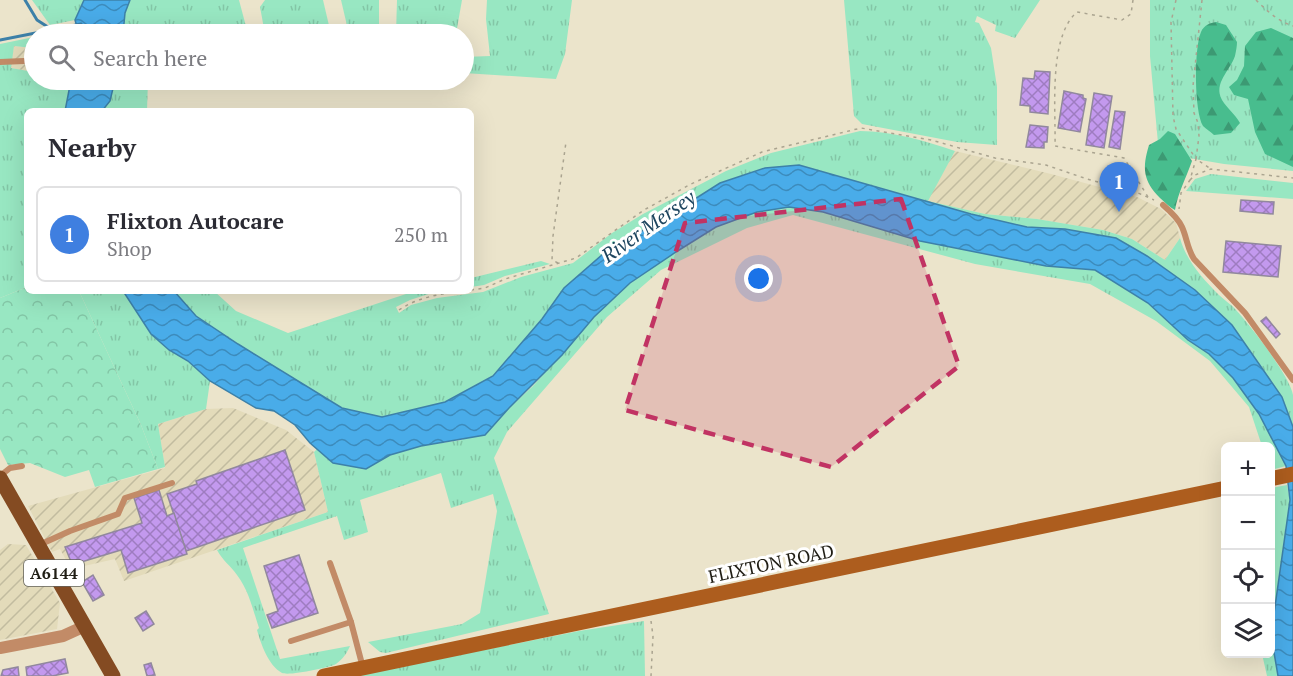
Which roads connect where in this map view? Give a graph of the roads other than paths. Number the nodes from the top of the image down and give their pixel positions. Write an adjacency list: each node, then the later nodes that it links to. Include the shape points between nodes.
1 (24, 61): 2 (lane)
2 (0, 62)
3 (1163, 205): 4 (lane, via 1182,227 1189,251 1245,313)
4 (1293, 380)
5 (22, 466): 6 (lane, via 10,468)
6 (0, 477): 9 (main road, A6144)
7 (172, 483): 9 (lane, via 124,498 118,514)
8 (1221, 489): 15 (main road, FLIXTON ROAD)
9 (38, 546): 12 (main road, A6144)
10 (330, 563): 11 (lane)
11 (351, 622): 13 (lane); 15 (lane)
12 (85, 626): 14 (street, via 63,636); 16 (main road, A6144)
13 (291, 641)
14 (0, 648)
15 (363, 668): 17 (main road, FLIXTON ROAD)
16 (111, 672)
17 (324, 676)

